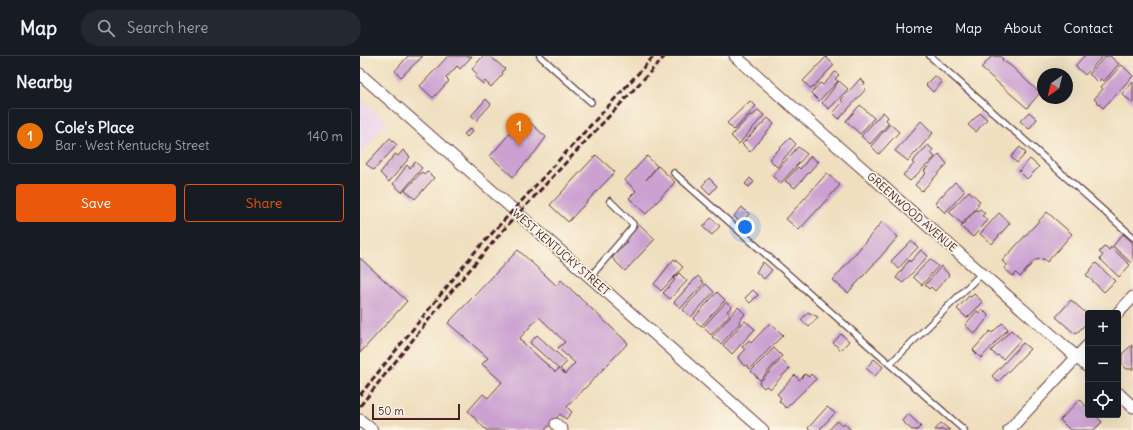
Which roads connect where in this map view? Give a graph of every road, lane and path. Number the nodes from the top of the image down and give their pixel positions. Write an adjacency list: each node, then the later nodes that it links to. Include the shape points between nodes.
1 (540, 56): 5 (lane)
2 (735, 56): 9 (street, GREENWOOD AVENUE)
3 (930, 56): 8 (lane)
4 (360, 74): 10 (street, WEST KENTUCKY STREET)
5 (591, 102)
6 (674, 173): 15 (lane)
7 (610, 201): 10 (lane, via 633,224 632,228)
8 (1133, 237)
9 (982, 274): 14 (street, GREENWOOD AVENUE); 15 (lane)
10 (590, 277): 21 (street, WEST KENTUCKY STREET)
11 (1133, 297): 12 (street)
12 (1121, 310)
13 (1087, 346): 14 (street)
14 (1077, 357): 16 (street, GREENWOOD AVENUE); 23 (street)
15 (890, 364): 22 (lane)
16 (1085, 364)
17 (1121, 396): 18 (street)
18 (1133, 407)
19 (360, 420): 20 (street)
20 (372, 430)
21 (763, 430)
22 (964, 430)
23 (1009, 430)

